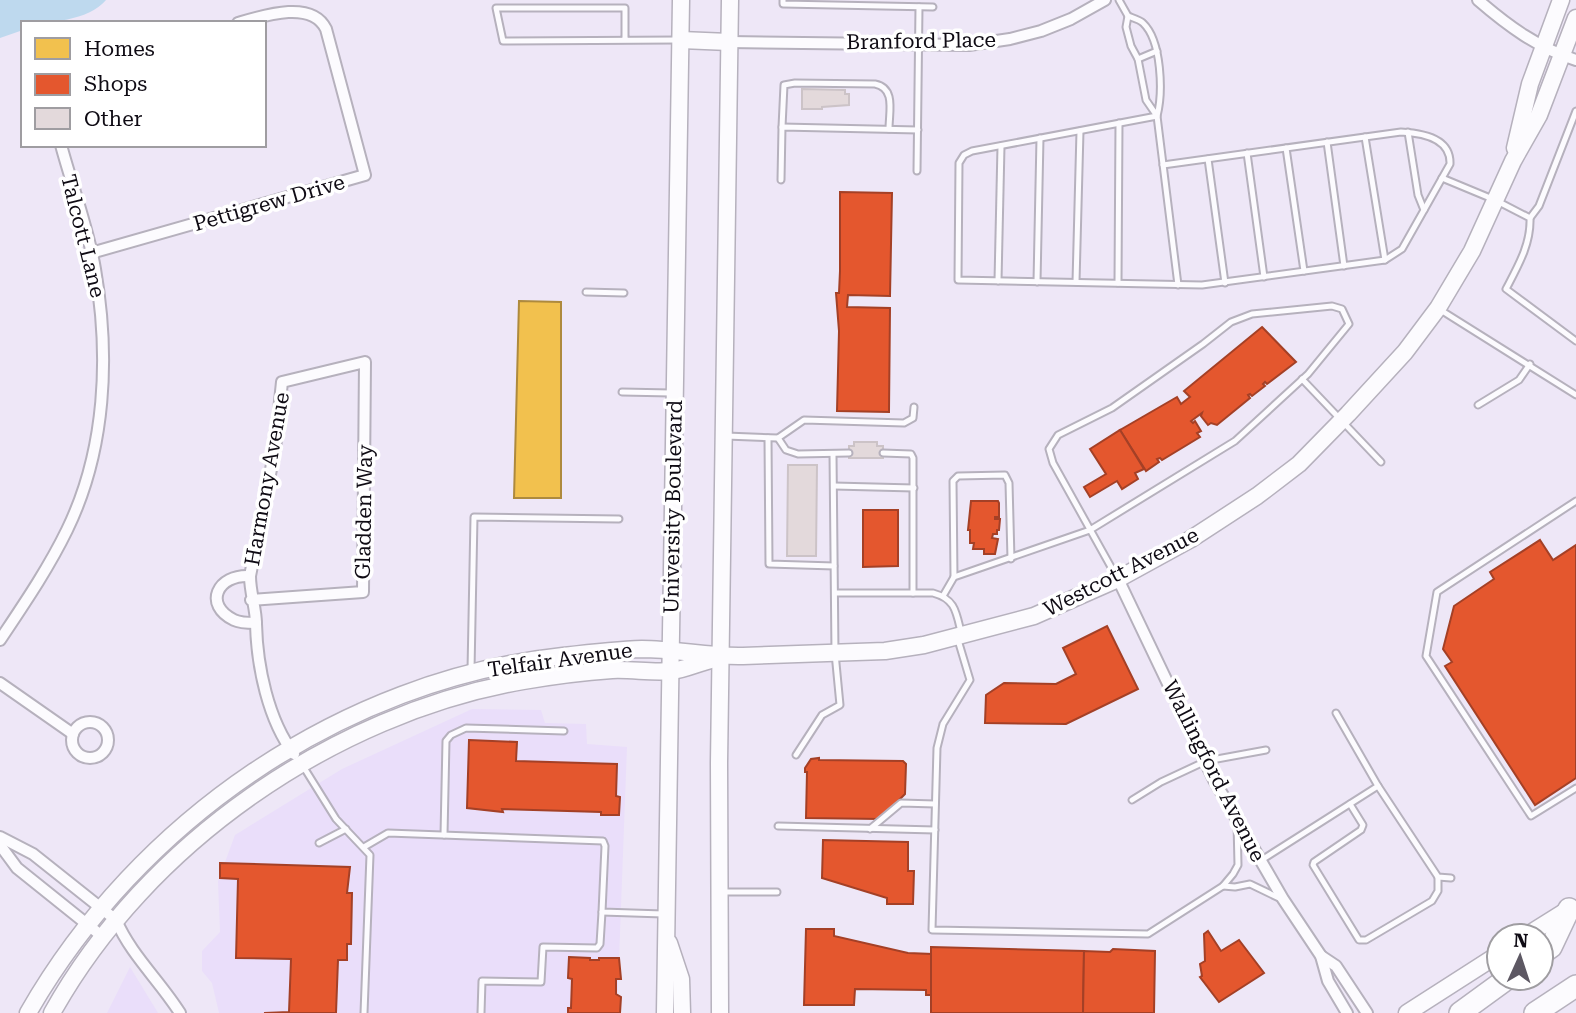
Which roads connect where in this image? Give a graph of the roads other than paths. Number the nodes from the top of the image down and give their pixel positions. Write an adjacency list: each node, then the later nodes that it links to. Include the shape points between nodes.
1 (681, 0): 15 (street, University Boulevard)
2 (730, 0): 16 (street)
3 (783, 0): 8 (lane, via 783,4)
4 (1105, 0): 17 (street, Branford Place, via 1041,31 969,44)
5 (1119, 0): 11 (lane)
6 (1478, 0): 18 (street)
7 (1561, 0): 18 (street, Westcott Avenue)
8 (912, 3): 9 (lane)
9 (919, 7): 10 (lane); 17 (lane)
10 (933, 7)
11 (1128, 16): 19 (lane, via 1142,22); 21 (lane, via 1128,37)
12 (1576, 18): 20 (street, Westcott Avenue)
13 (245, 21): 46 (street, Pettigrew Drive, via 293,7 306,7 317,14 326,29 365,175)
14 (625, 40): 14 (lane, via 503,41 496,8 625,8); 15 (lane)
15 (681, 40): 16 (street); 65 (street, University Boulevard)
16 (729, 42): 17 (street, Branford Place); 70 (street)
17 (919, 45): 27 (lane)
18 (1544, 48): 20 (street); 38 (street, Westcott Avenue, via 1519,124)
19 (1157, 51): 21 (lane); 23 (lane, via 1161,102)
20 (1569, 58): 38 (street, Westcott Avenue)
21 (1138, 59): 23 (lane, via 1146,100)
22 (1576, 111): 45 (lane, via 1539,206)
23 (1157, 116): 24 (lane); 39 (lane)
24 (1119, 123): 28 (lane); 54 (lane)
25 (782, 127): 26 (lane); 26 (lane, via 782,94 789,83 880,85 890,95); 42 (lane)
26 (889, 129): 27 (lane)
27 (918, 130): 40 (lane)
28 (1080, 131): 31 (lane); 53 (lane)
29 (1408, 132): 30 (lane); 41 (lane, via 1445,145 1450,164); 44 (lane)
30 (1365, 137): 32 (lane); 47 (lane)
31 (1040, 138): 33 (lane); 52 (lane)
32 (1327, 142): 35 (lane); 48 (lane)
33 (1001, 146): 51 (lane); 51 (lane, via 972,151 959,163 958,280)
34 (62, 147): 46 (street, Talcott Lane)
35 (1286, 148): 36 (lane); 49 (lane)
36 (1247, 153): 37 (lane); 50 (lane)
37 (1208, 159): 39 (lane); 55 (lane)
38 (1513, 161): 43 (street, Westcott Avenue)
39 (1163, 165): 56 (lane)
40 (918, 171)
41 (1442, 178): 43 (lane); 44 (lane)
42 (781, 180)
43 (1495, 200): 45 (lane); 59 (street, Westcott Avenue)
44 (1424, 210): 47 (lane, via 1402,248)
45 (1530, 218): 60 (lane, via 1531,234 1507,289)
46 (91, 253): 93 (street, Talcott Lane, via 103,322 103,380 87,479 44,574)
47 (1385, 260): 48 (lane)
48 (1344, 266): 49 (lane)
49 (1304, 271): 50 (lane)
50 (1264, 277): 55 (lane)
51 (998, 281): 52 (lane)
52 (1037, 282): 53 (lane)
53 (1076, 282): 54 (lane)
54 (1118, 283): 56 (lane)
55 (1225, 283): 56 (lane)
56 (1178, 285)
57 (586, 292): 58 (lane)
58 (624, 293)
59 (1438, 308): 62 (lane); 69 (street, Westcott Avenue, via 1405,352)
60 (1576, 341)
61 (365, 362): 84 (street, Harmony Avenue, via 282,382 275,449); 90 (street, Gladden Way, via 363,592)
62 (1530, 364): 66 (lane); 67 (lane, via 1519,380)
63 (1302, 379): 69 (lane); 81 (lane, via 1235,441); 81 (lane, via 1349,324 1342,309 1332,306 1252,314 1231,322 1112,408 1058,435 1049,449 1053,463)
64 (622, 391): 65 (lane)
65 (674, 393): 94 (street, University Boulevard)
66 (1576, 395)
67 (1478, 405)
68 (914, 407): 72 (lane, via 913,418 904,423 804,420)
69 (1342, 420): 76 (lane); 86 (street, Westcott Avenue, via 1257,496)
70 (723, 436): 71 (lane); 96 (street)
71 (768, 438): 72 (lane); 83 (lane, via 769,564)
72 (778, 438): 75 (lane, via 786,450 798,454)
73 (849, 453): 75 (lane)
74 (883, 453): 78 (lane, via 911,454)
75 (833, 454): 77 (lane)
76 (1381, 462)
77 (834, 486): 78 (lane); 83 (lane)
78 (914, 488): 88 (lane)
79 (1576, 501): 109 (lane, via 1437,592 1426,656 1531,816)
80 (619, 519): 98 (lane, via 474,517)
81 (1090, 530): 82 (lane); 86 (lane)
82 (1011, 559): 85 (lane); 85 (lane, via 1005,475 958,476 953,481)
83 (834, 566): 87 (lane)
84 (250, 576): 90 (street, Harmony Avenue); 91 (street, Harmony Avenue, via 226,580 220,586 218,602 236,621)
85 (954, 577): 89 (lane)
86 (1118, 579): 92 (street, Westcott Avenue, via 1034,616); 106 (street, Wallingford Avenue)
87 (835, 593): 88 (lane); 95 (lane)
88 (913, 593): 89 (lane)
89 (943, 596): 92 (lane, via 953,604)
90 (251, 600): 91 (street, Harmony Avenue)
91 (256, 623): 103 (street, Harmony Avenue, via 266,691)
92 (959, 636): 95 (street, Westcott Avenue, via 885,651); 111 (lane, via 970,680 943,724 937,748)
93 (0, 640)
94 (671, 652): 96 (street, Telfair Avenue); 97 (street, University Boulevard); 98 (street, Telfair Avenue, via 643,649 563,656)
95 (835, 653): 96 (street, Westcott Avenue); 105 (lane, via 840,705 822,715)
96 (721, 657): 97 (street, Telfair Avenue); 127 (street)
97 (672, 671): 107 (street, Telfair Avenue, via 614,670 559,676 473,693 399,716); 133 (street, University Boulevard)
98 (471, 673): 103 (street, Telfair Avenue, via 409,692)
99 (0, 683): 102 (street)
100 (1336, 713): 108 (lane)
101 (564, 731): 118 (lane, via 466,727 451,734 446,741)
102 (73, 734)
103 (290, 749): 107 (street, Harmony Avenue); 131 (street, Telfair Avenue, via 251,772 174,834)
104 (1266, 750): 106 (lane)
105 (796, 755)
106 (1206, 761): 110 (lane); 113 (street, Wallingford Avenue)
107 (302, 764): 115 (lane); 134 (street, Telfair Avenue, via 262,788 194,842)
108 (1378, 786): 112 (lane); 124 (lane)
109 (1576, 788)
110 (1132, 800)
111 (935, 804): 116 (lane, via 901,803); 117 (lane)
112 (1350, 804): 123 (lane); 124 (lane, via 1363,825 1361,830 1313,865 1359,940 1432,901)
113 (1237, 823): 123 (street, Wallingford Avenue); 126 (lane, via 1238,865)
114 (778, 826): 116 (lane)
115 (346, 829): 120 (lane); 122 (lane)
116 (870, 829): 117 (lane)
117 (935, 831): 126 (lane, via 932,930 1148,934)
118 (444, 835): 122 (lane, via 388,833); 132 (lane, via 603,841)
119 (0, 837): 131 (street, via 33,854)
120 (319, 844)
121 (0, 845): 136 (street, via 17,868)
122 (363, 847): 147 (lane, via 370,855)
123 (1259, 861): 129 (street, Wallingford Avenue)
124 (1438, 877): 125 (lane)
125 (1451, 878)
126 (1223, 886): 129 (lane, via 1250,884)
127 (719, 891): 128 (lane); 151 (street)
128 (777, 891)
129 (1283, 899): 140 (street, Wallingford Avenue)
130 (1573, 906): 135 (street); 139 (highway)
131 (102, 907): 134 (street); 136 (street, Telfair Avenue)
132 (602, 912): 133 (lane); 148 (lane, via 597,948 542,947 541,982 482,981)
133 (666, 914): 137 (street, University Boulevard)
134 (116, 920): 138 (street, Telfair Avenue); 146 (street)
135 (1548, 922)
136 (88, 925): 138 (street); 144 (street, Telfair Avenue)
137 (666, 931): 149 (street, University Boulevard); 150 (street, via 681,979)
138 (103, 937): 145 (street, Telfair Avenue)
139 (1555, 940)
140 (1321, 956): 152 (street, Wallingford Avenue, via 1328,981); 153 (street, Wallingford Avenue, via 1336,966)
141 (1485, 963): 154 (street)
142 (1576, 986): 156 (highway)
143 (1489, 992): 155 (highway)
144 (28, 1013)
145 (52, 1013)
146 (180, 1013)
147 (364, 1013)
148 (481, 1013)
149 (664, 1013)
150 (682, 1013)
151 (720, 1013)
152 (1347, 1013)
153 (1367, 1013)
154 (1406, 1013)
155 (1460, 1013)
156 (1535, 1013)

